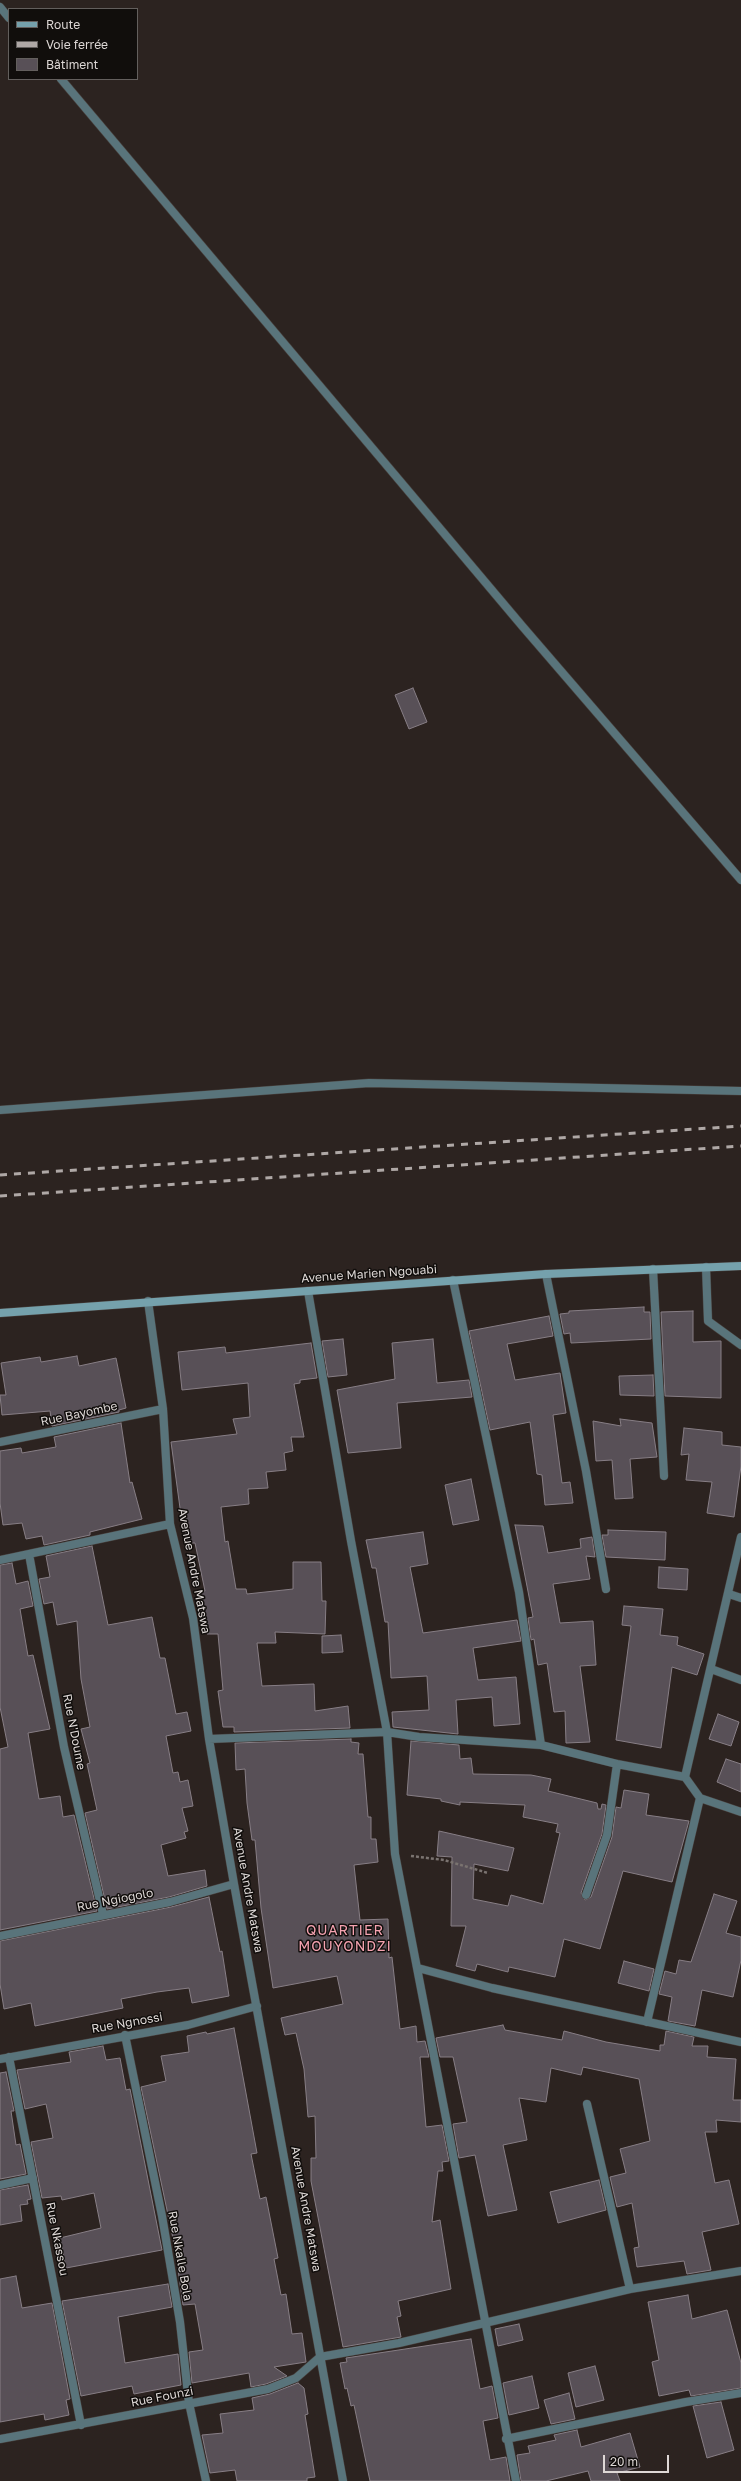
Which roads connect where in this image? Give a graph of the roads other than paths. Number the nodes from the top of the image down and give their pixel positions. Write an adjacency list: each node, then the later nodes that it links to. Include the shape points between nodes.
1 (0, 7): 2 (street)
2 (8, 17)
3 (62, 80): 4 (street, via 523,627)
4 (741, 880)
5 (741, 1091): 6 (street, via 369,1082)
6 (0, 1110)
7 (741, 1266): 8 (street, Avenue Marien Ngouabi)
8 (706, 1267): 9 (street, Avenue Marien Ngouabi); 15 (street, via 708,1321)
9 (653, 1269): 10 (street, Avenue Marien Ngouabi); 18 (street)
10 (546, 1274): 11 (street, Avenue Marien Ngouabi); 23 (street, via 586,1471)
11 (453, 1280): 12 (street, Avenue Marien Ngouabi); 30 (street, via 518,1592)
12 (308, 1291): 13 (street, Avenue Marien Ngouabi); 28 (street)
13 (148, 1301): 14 (street, Avenue Marien Ngouabi); 16 (street, Avenue Andre Matswa)
14 (0, 1313)
15 (741, 1345)
16 (163, 1409): 17 (street, Rue Bayombe); 19 (street, Avenue Andre Matswa)
17 (0, 1442)
18 (664, 1476)
19 (170, 1524): 21 (street); 29 (street, Avenue Andre Matswa, via 192,1618)
20 (741, 1537): 24 (street)
21 (29, 1554): 22 (street); 37 (street, Rue N'Doume, via 64,1747)
22 (0, 1560)
23 (606, 1589)
24 (729, 1594): 25 (street); 26 (street)
25 (741, 1598)
26 (711, 1669): 27 (street); 32 (street)
27 (741, 1680)
28 (387, 1732): 29 (street); 30 (street, via 419,1737); 39 (street, via 395,1854)
29 (209, 1739): 35 (street, Avenue Andre Matswa)
30 (541, 1745): 31 (street)
31 (617, 1764): 32 (street); 36 (street, via 607,1835)
32 (685, 1777): 33 (street)
33 (700, 1798): 34 (street); 41 (street)
34 (741, 1812)
35 (234, 1884): 37 (street, Rue Ngiogolo, via 170,1902); 40 (street, Avenue Andre Matswa)
36 (586, 1895)
37 (103, 1914): 38 (street, Rue Ngiogolo)
38 (0, 1936)
39 (418, 1968): 41 (street, via 492,1988); 51 (street)
40 (257, 2006): 42 (street, Rue Ngnossi, via 188,2026); 52 (street, Avenue Andre Matswa)
41 (647, 2022): 43 (street)
42 (125, 2035): 44 (street, Rue Ngnossi); 54 (street, Rue Nkalle Bola, via 162,2216 180,2322)
43 (741, 2042)
44 (9, 2057): 45 (street, Rue Ngnossi); 47 (street, Rue Nkassou)
45 (0, 2059)
46 (587, 2104): 50 (street)
47 (33, 2178): 48 (street); 55 (street, Rue Nkassou)
48 (0, 2185)
49 (741, 2272): 50 (street)
50 (630, 2289): 51 (street)
51 (484, 2322): 52 (street, via 399,2343); 57 (street)
52 (320, 2357): 54 (street, Rue Founzi, via 296,2378 268,2389); 59 (street, Avenue Andre Matswa)
53 (741, 2393): 57 (street)
54 (189, 2403): 55 (street, Rue Founzi); 58 (street, Rue Nkalle Bola)
55 (81, 2425): 56 (street, Rue Founzi)
56 (0, 2439)
57 (506, 2439): 60 (street)
58 (206, 2481)
59 (343, 2481)
60 (516, 2481)

